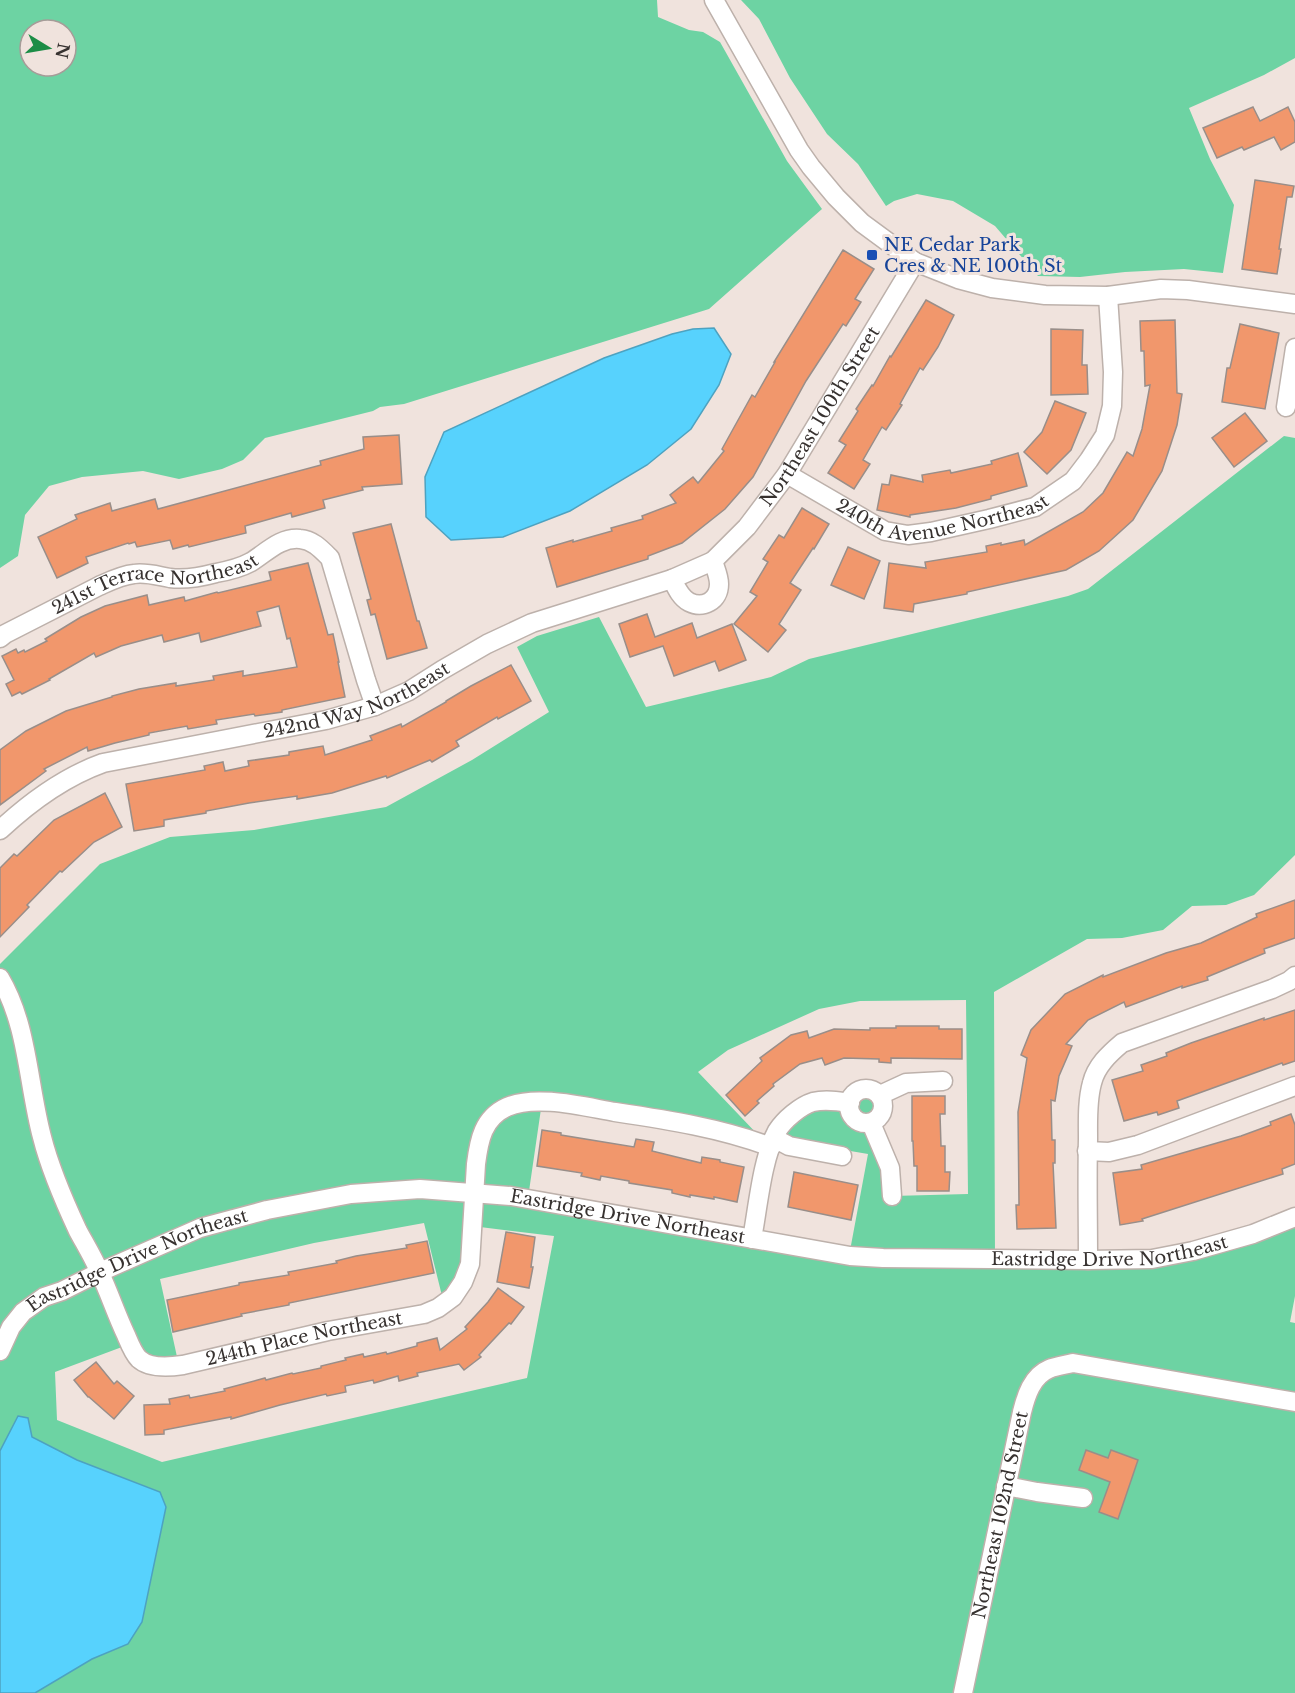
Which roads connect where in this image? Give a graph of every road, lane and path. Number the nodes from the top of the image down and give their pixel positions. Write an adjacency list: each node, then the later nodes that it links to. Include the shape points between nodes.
1 (714, 0): 2 (street, via 811,167 849,212)
2 (915, 262): 3 (street, via 992,288 1046,295); 7 (street, Northeast 100th Street)
3 (1108, 296): 4 (street, via 1161,289 1188,290); 7 (street, 240th Avenue Northeast, via 1113,372 1112,406 1105,435 1073,481 1035,507 908,535 885,531)
4 (1295, 304)
5 (1295, 348): 6 (street)
6 (1286, 407)
7 (787, 474): 8 (street, Northeast 100th Street, via 747,527)
8 (713, 561): 9 (street, 242nd Way Northeast); 9 (street, via 719,582 712,601 701,605 688,601)
9 (672, 579): 11 (street, 242nd Way Northeast, via 532,623)
10 (0, 638): 11 (street, 241st Terrace Northeast, via 99,586 132,574 188,579 241,566 276,545 299,539 312,542 330,558)
11 (375, 706): 12 (street, 242nd Way Northeast, via 326,720 103,763 40,797)
12 (0, 830)
13 (1295, 976): 21 (street, via 1272,989 1122,1043 1108,1055 1092,1082)
14 (0, 978): 28 (street, 244th Place Northeast, via 16,1013 42,1138 59,1188)
15 (943, 1081): 17 (street, via 906,1083)
16 (1295, 1086): 21 (street, via 1138,1145 1109,1152)
17 (880, 1095): 18 (street, via 860,1090); 19 (street, via 883,1111)
18 (850, 1103): 19 (street, via 856,1121); 20 (street, via 812,1102 778,1130)
19 (872, 1123): 24 (street, via 890,1168)
20 (772, 1143): 22 (street, 244th Place Northeast); 23 (street, 244th Place Northeast, via 680,1122 553,1102 519,1104 500,1111 483,1130); 26 (street)
21 (1087, 1151): 27 (street)
22 (842, 1156)
23 (475, 1193): 26 (street, Eastridge Drive Northeast); 28 (street, Eastridge Drive Northeast, via 420,1189 351,1194 267,1210 200,1228); 28 (street, 244th Place Northeast, via 470,1264 463,1282 453,1297 424,1314 328,1331 166,1368 140,1359)
24 (892, 1196)
25 (1295, 1217): 27 (street, Eastridge Drive Northeast, via 1193,1251 1152,1259)
26 (752, 1239): 27 (street, Eastridge Drive Northeast, via 850,1256)
27 (1088, 1260)
28 (100, 1272): 29 (street, Eastridge Drive Northeast, via 44,1297 23,1312)
29 (0, 1351)
30 (1295, 1402): 31 (street, Northeast 102nd Street, via 1073,1363 1048,1369 1036,1379 1027,1395)
31 (1006, 1486): 32 (street); 33 (street, Northeast 102nd Street)
32 (1083, 1498)
33 (963, 1693)

